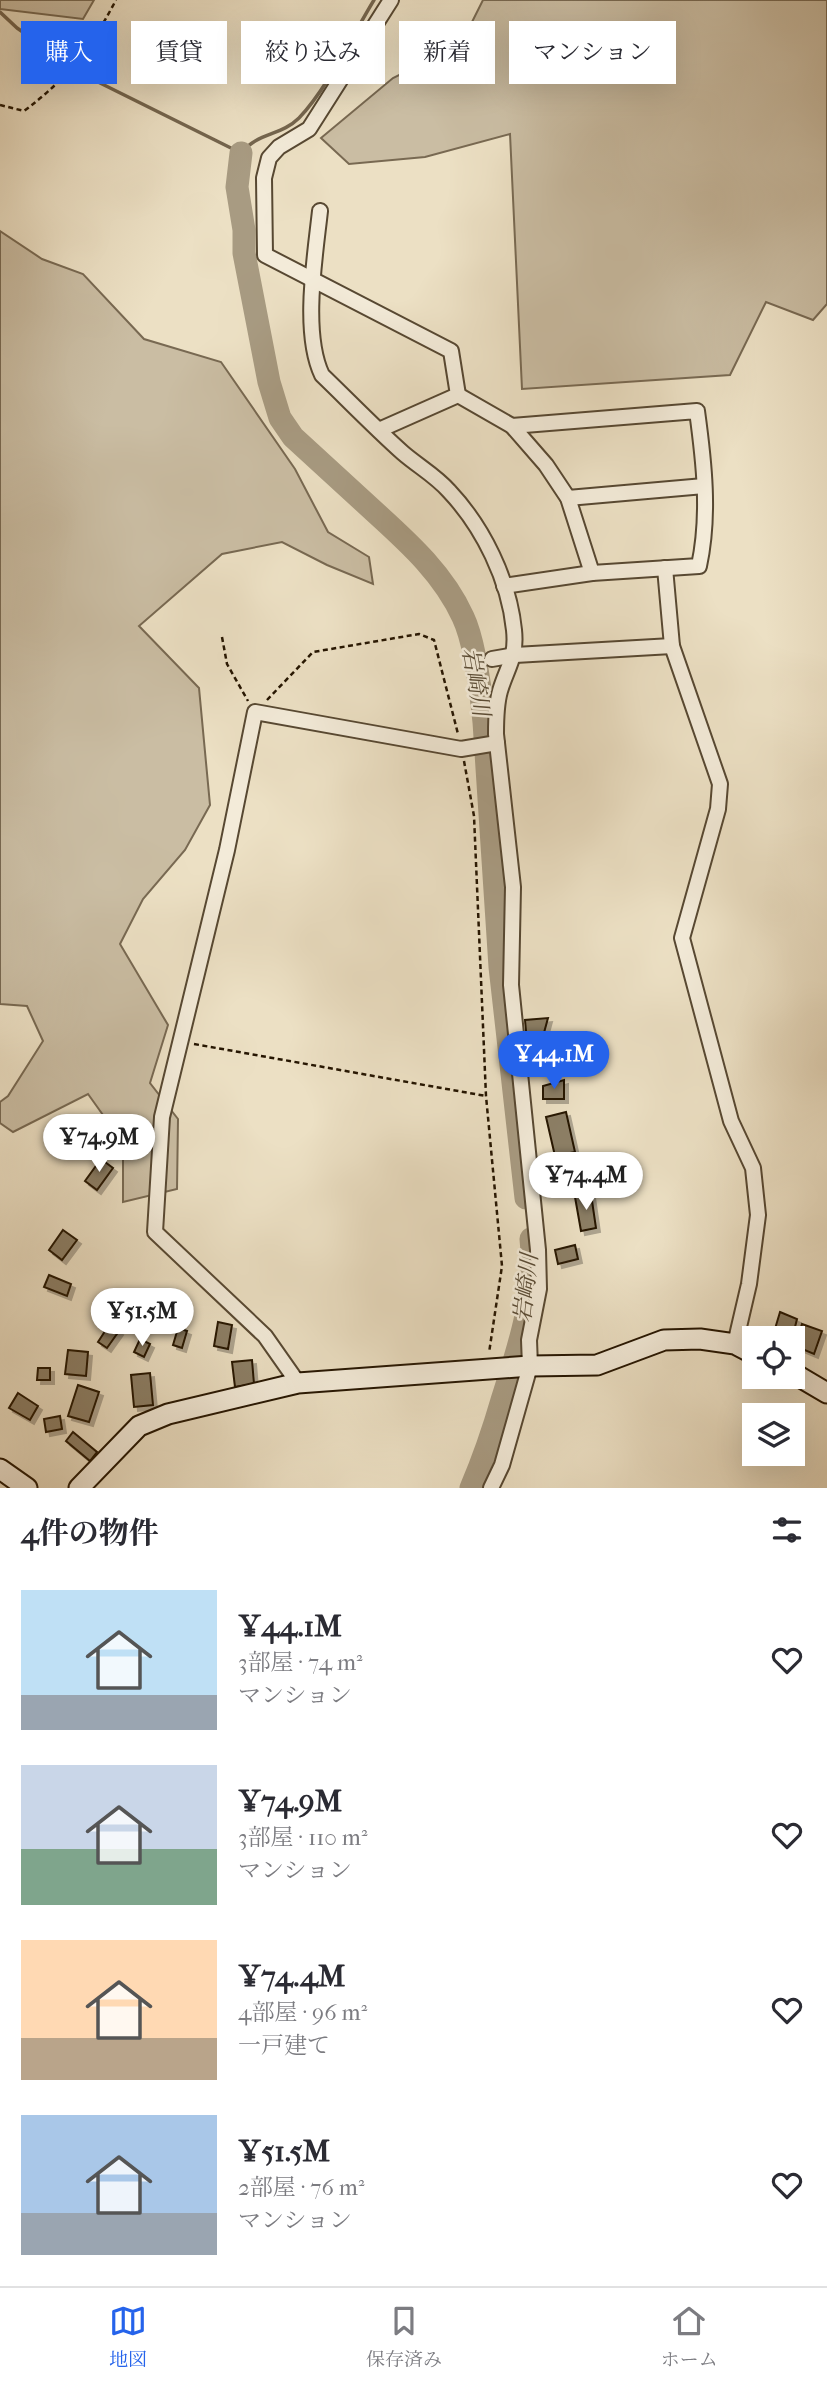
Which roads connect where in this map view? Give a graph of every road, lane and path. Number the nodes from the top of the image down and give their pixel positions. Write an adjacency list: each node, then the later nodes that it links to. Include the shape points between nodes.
1 (116, 0): 3 (path, via 95,39 54,89 24,111)
2 (391, 0): 5 (street, via 309,129 269,158 264,178 265,255)
3 (0, 105)
4 (320, 211): 5 (street)
5 (312, 280): 6 (street, via 451,351); 8 (street, via 314,359 322,375)
6 (458, 395): 7 (street); 8 (street)
7 (512, 426): 9 (street, via 697,411); 10 (street)
8 (379, 430): 13 (street, via 448,489 476,524)
9 (704, 486): 10 (street); 11 (street, via 705,537 699,566)
10 (568, 498): 12 (street)
11 (665, 568): 12 (street); 15 (street)
12 (592, 573): 13 (street)
13 (504, 586): 16 (street, via 514,629)
14 (222, 637): 18 (path, via 227,664)
15 (673, 646): 16 (street); 23 (street, via 720,784 718,808 682,938 731,1121 753,1168 758,1215)
16 (514, 655): 17 (street); 19 (street, via 500,691)
17 (492, 659)
18 (255, 712): 20 (street); 20 (path, via 313,652 419,634 435,640); 21 (street)
19 (497, 743): 20 (street); 25 (street, via 513,887 512,985 538,1251 539,1289)
20 (461, 749): 22 (path, via 474,816)
21 (180, 1042): 22 (path); 28 (street, via 162,1117 155,1233 265,1336)
22 (486, 1096): 26 (path, via 502,1266)
23 (735, 1344): 24 (street); 25 (street, via 664,1340 597,1365)
24 (742, 1348)
25 (526, 1367): 26 (street); 33 (street, via 502,1465)
26 (490, 1370): 28 (street)
27 (805, 1380): 29 (street)
28 (298, 1383): 32 (street, via 168,1414 139,1426)
29 (827, 1393)
30 (0, 1469): 31 (street)
31 (27, 1488)
32 (79, 1488)
33 (491, 1488)

